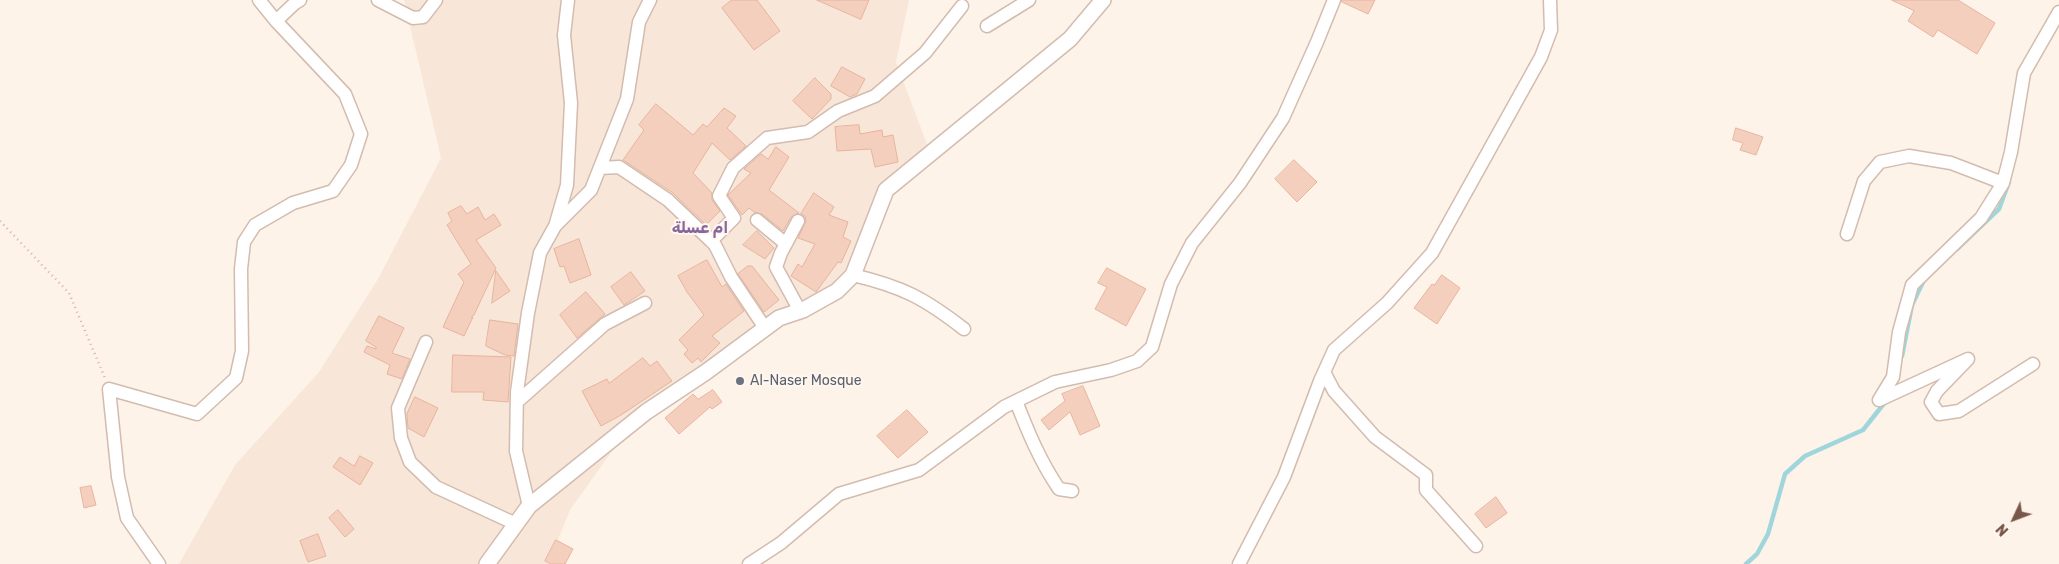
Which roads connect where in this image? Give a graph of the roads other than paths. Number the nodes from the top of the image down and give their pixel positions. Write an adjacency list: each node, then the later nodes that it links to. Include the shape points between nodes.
1 (260, 0): 13 (street)
2 (300, 0): 13 (street)
3 (378, 0): 4 (street, via 413,18 423,17)
4 (436, 0)
5 (568, 0): 19 (street, via 564,35 570,103 567,185)
6 (650, 0): 15 (street, via 640,22 627,99)
7 (1029, 0): 14 (street)
8 (1103, 0): 23 (street, via 1070,39 886,190)
9 (1334, 0): 31 (street, via 1283,118 1240,183 1192,243 1171,284 1152,347 1137,361 1055,382)
10 (1550, 0): 30 (street, via 1551,30 1542,57 1432,252 1387,303 1334,350)
11 (962, 6): 21 (street, via 925,54 875,96 838,111 808,132 767,138 733,168 719,196 734,218)
12 (2059, 12): 16 (street, via 2024,73)
13 (276, 21): 37 (street, via 345,94 361,134 351,165 332,191 293,203 254,225 244,242 241,268 242,351 236,378 197,414 109,389 118,477 127,518)
14 (987, 26)
15 (600, 168): 19 (street, via 591,190); 21 (street, via 619,167 668,200)
16 (2003, 183): 20 (street, via 1951,163 1909,156 1880,162 1864,181); 29 (street, via 1981,218 1912,285 1899,332 1893,377 1879,400 1968,359 1931,402 1939,414 1959,411)
17 (757, 220): 22 (street)
18 (798, 221): 22 (street)
19 (555, 226): 32 (street, via 540,253 528,313)
20 (1847, 234)
21 (711, 241): 26 (street, via 730,277)
22 (786, 244): 25 (street, via 776,267)
23 (853, 275): 25 (street, via 838,291); 27 (street, via 908,291 939,309)
24 (645, 303): 32 (street, via 605,324)
25 (800, 311): 26 (street, via 779,318)
26 (765, 328): 34 (street, via 646,412)
27 (964, 329)
28 (426, 342): 35 (street, via 398,408 401,438 410,462 436,488)
29 (2033, 364)
30 (1324, 372): 36 (street, via 1334,391 1375,437 1426,475 1426,490); 40 (street, via 1284,478)
31 (1016, 401): 33 (street, via 1038,457 1050,477 1059,489); 39 (street, via 920,470 839,494 781,543)
32 (517, 402): 34 (street, via 516,451)
33 (1072, 491)
34 (530, 506): 35 (street)
35 (516, 524): 38 (street)
36 (1476, 546)
37 (159, 564)
38 (487, 564)
39 (749, 564)
40 (1239, 564)

